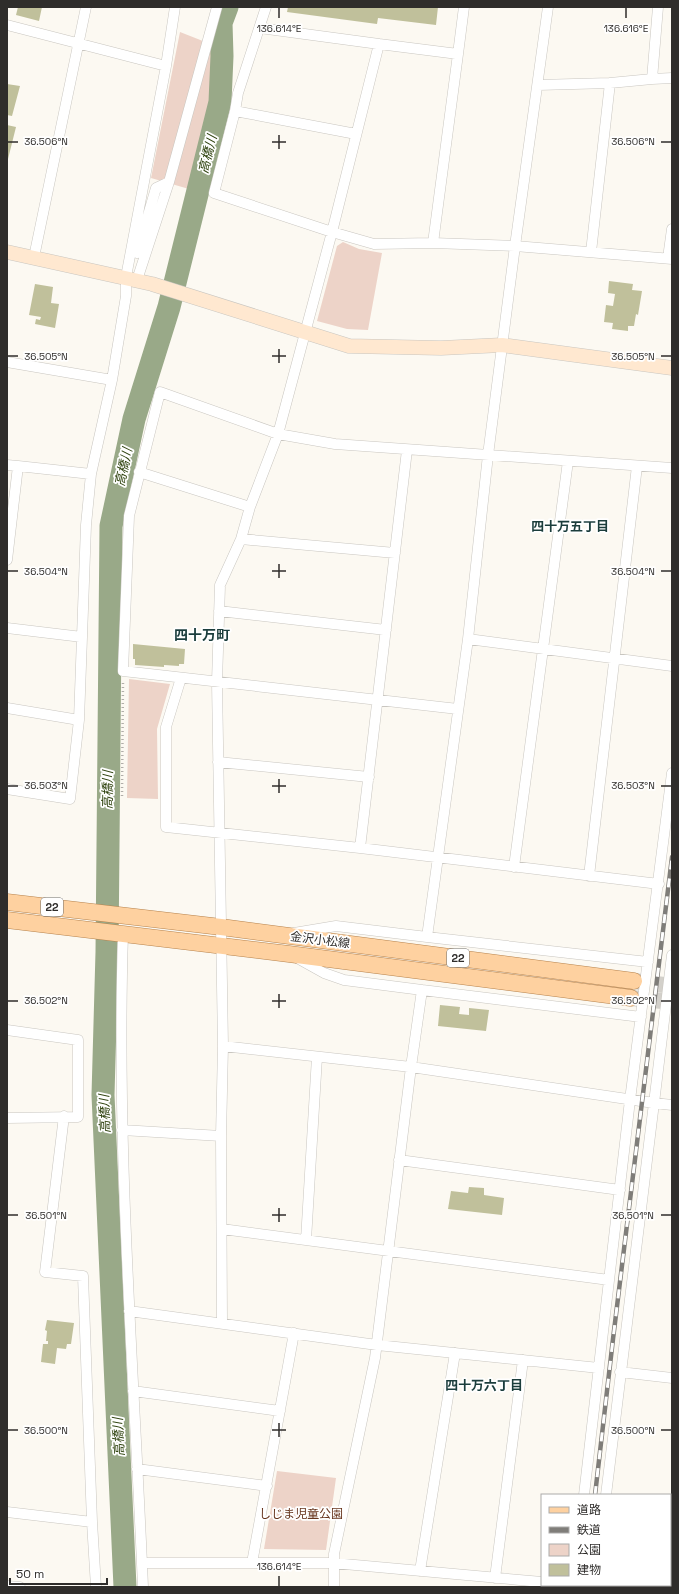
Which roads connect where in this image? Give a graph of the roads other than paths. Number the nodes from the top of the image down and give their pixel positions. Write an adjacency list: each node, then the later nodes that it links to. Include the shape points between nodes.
1 (86, 7): 10 (street)
2 (175, 7): 13 (street)
3 (217, 7): 28 (street, via 169,182)
4 (266, 7): 9 (street)
5 (464, 7): 12 (street)
6 (548, 7): 17 (street)
7 (658, 7): 15 (street)
8 (7, 25): 10 (street)
9 (260, 28): 11 (street); 18 (street, via 238,93)
10 (79, 42): 13 (street); 26 (street)
11 (379, 44): 12 (street); 19 (street)
12 (458, 54): 22 (street)
13 (166, 66): 28 (street)
14 (672, 78): 15 (street)
15 (652, 79): 16 (street)
16 (610, 83): 17 (street); 25 (street)
17 (538, 85): 23 (street)
18 (235, 111): 19 (street); 21 (street, via 214,193)
19 (356, 134): 21 (street)
20 (672, 229): 27 (street)
21 (332, 232): 22 (street, via 374,244); 29 (street)
22 (433, 243): 23 (street)
23 (515, 246): 25 (street); 30 (street)
24 (7, 252): 26 (street)
25 (591, 252): 27 (street)
26 (34, 257): 28 (street)
27 (670, 259)
28 (134, 276): 29 (street, via 152,284); 33 (street, via 126,296)
29 (305, 332): 30 (street, via 349,346 441,348); 34 (street)
30 (502, 345): 32 (street); 36 (street)
31 (7, 362): 33 (street)
32 (672, 368)
33 (112, 380): 43 (street)
34 (278, 434): 35 (street, via 335,444); 42 (street, via 160,392); 44 (street)
35 (407, 450): 36 (street); 46 (street)
36 (488, 455): 37 (street); 52 (street)
37 (568, 461): 40 (street); 53 (street)
38 (7, 464): 39 (street)
39 (18, 466): 43 (street); 47 (street)
40 (637, 466): 41 (street); 54 (street)
41 (672, 468)
42 (139, 472): 44 (street); 56 (street, via 129,516 124,671)
43 (91, 474): 51 (street, via 86,525)
44 (250, 507): 45 (street)
45 (241, 539): 46 (street); 48 (street, via 220,585)
46 (395, 554): 50 (street)
47 (7, 560)
48 (218, 611): 50 (street); 57 (street)
49 (7, 628): 51 (street)
50 (386, 630): 58 (street)
51 (82, 637): 61 (street)
52 (468, 639): 53 (street); 60 (street)
53 (543, 649): 54 (street); 69 (street)
54 (614, 659): 55 (street); 70 (street)
55 (672, 666)
56 (180, 678): 57 (street); 66 (street, via 166,727 166,827)
57 (217, 682): 58 (street); 62 (street)
58 (378, 700): 60 (street); 64 (street)
59 (7, 708): 61 (street)
60 (458, 709): 68 (street)
61 (79, 720): 65 (street, via 70,799)
62 (218, 762): 64 (street); 66 (street)
63 (672, 772): 71 (street)
64 (369, 778): 67 (street)
65 (7, 789)
66 (220, 832): 67 (street); 74 (street)
67 (360, 848): 68 (street)
68 (438, 857): 69 (street); 77 (street)
69 (514, 867): 70 (street)
70 (589, 876): 71 (street)
71 (659, 884): 80 (street)
72 (7, 902): 74 (main road, 金沢小松線 / 22)
73 (7, 920): 75 (main road, 22)
74 (221, 927): 76 (main road, 金沢小松線 / 22); 78 (street)
75 (121, 934): 78 (main road, 金沢小松線 / 22); 96 (street)
76 (282, 935): 77 (street, via 336,926); 82 (main road, 金沢小松線 / 22)
77 (427, 937): 80 (street)
78 (221, 946): 79 (main road, 金沢小松線 / 22); 88 (street)
79 (289, 954): 83 (street, via 324,973 344,980); 84 (main road, 金沢小松線 / 22)
80 (648, 962): 85 (street)
81 (672, 962): 86 (street)
82 (634, 981)
83 (422, 990): 85 (street); 90 (street)
84 (631, 998)
85 (641, 1017): 91 (street)
86 (668, 1020): 92 (street)
87 (7, 1030): 94 (street, via 78,1040 78,1117)
88 (223, 1046): 89 (street); 97 (street)
89 (317, 1057): 90 (street); 101 (street)
90 (411, 1067): 91 (street); 98 (street)
91 (630, 1100): 92 (street); 99 (street)
92 (654, 1103): 93 (street); 111 (street)
93 (672, 1105)
94 (64, 1116): 95 (street); 120 (street, via 46,1272 83,1276)
95 (7, 1118)
96 (122, 1130): 97 (street); 104 (street)
97 (222, 1136): 100 (street)
98 (399, 1160): 99 (street); 102 (street)
99 (620, 1190): 103 (street)
100 (222, 1229): 101 (street); 105 (street)
101 (306, 1240): 102 (street)
102 (388, 1252): 103 (street); 107 (street)
103 (609, 1280): 110 (street)
104 (129, 1311): 105 (street); 113 (street)
105 (222, 1323): 106 (street)
106 (294, 1333): 107 (street); 114 (street)
107 (377, 1345): 108 (street); 123 (street)
108 (455, 1353): 109 (street); 124 (street)
109 (523, 1360): 110 (street); 125 (street)
110 (599, 1368): 117 (street)
111 (620, 1372): 112 (street); 118 (street)
112 (672, 1378)
113 (133, 1391): 114 (street); 115 (street)
114 (280, 1411): 116 (street)
115 (137, 1469): 116 (street); 121 (street)
116 (266, 1486): 122 (street)
117 (584, 1494)
118 (606, 1494)
119 (7, 1512): 120 (street)
120 (92, 1522): 129 (street)
121 (142, 1563): 122 (street); 130 (street)
122 (252, 1563): 123 (street)
123 (334, 1563): 124 (street); 131 (street)
124 (420, 1571): 125 (street)
125 (495, 1578): 126 (street)
126 (541, 1582)
127 (7, 1586): 128 (street)
128 (20, 1587)
129 (96, 1587)
130 (143, 1587)
131 (334, 1587)

